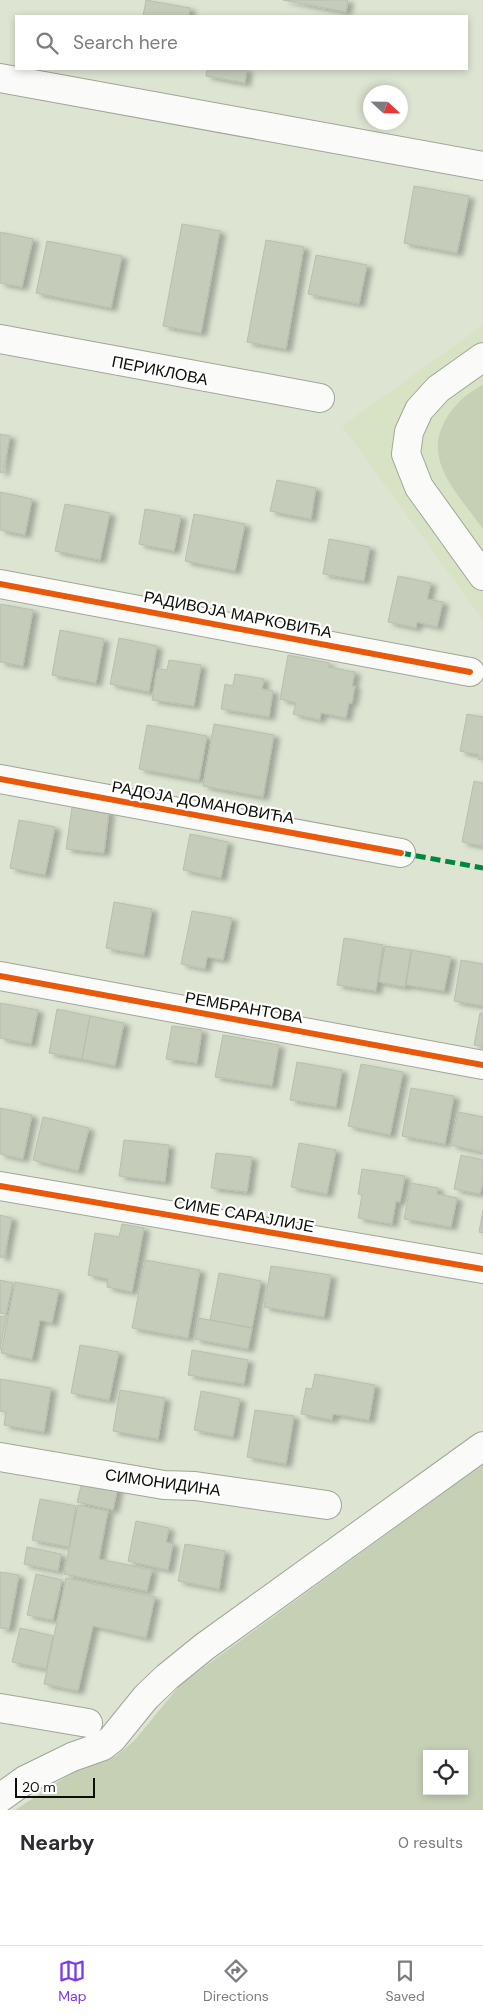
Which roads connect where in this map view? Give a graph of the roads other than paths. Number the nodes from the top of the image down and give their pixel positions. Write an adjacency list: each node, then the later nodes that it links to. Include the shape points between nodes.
1 (0, 78): 2 (street)
2 (483, 166)
3 (0, 339): 5 (street, ПЕРИКЛОВА)
4 (483, 358): 6 (street, via 438,389 419,410 409,432 406,454 419,487)
5 (320, 398)
6 (483, 576)
7 (0, 584): 8 (street, РАДИВОЈА МАРКОВИЋА)
8 (470, 672)
9 (0, 779): 10 (street, РАДОЈА ДОМАНОВИЋА)
10 (401, 853)
11 (0, 976): 12 (street, РЕМБРАНТОВА)
12 (483, 1065)
13 (0, 1186): 14 (street, СИМЕ САРАЈЛИЈЕ)
14 (483, 1269)
15 (483, 1446): 20 (street, via 167,1677 103,1746 33,1776)
16 (0, 1457): 17 (street, СИМОНИДИНА, via 164,1485 195,1486)
17 (327, 1505)
18 (0, 1708): 19 (street)
19 (88, 1723)
20 (0, 1798)

